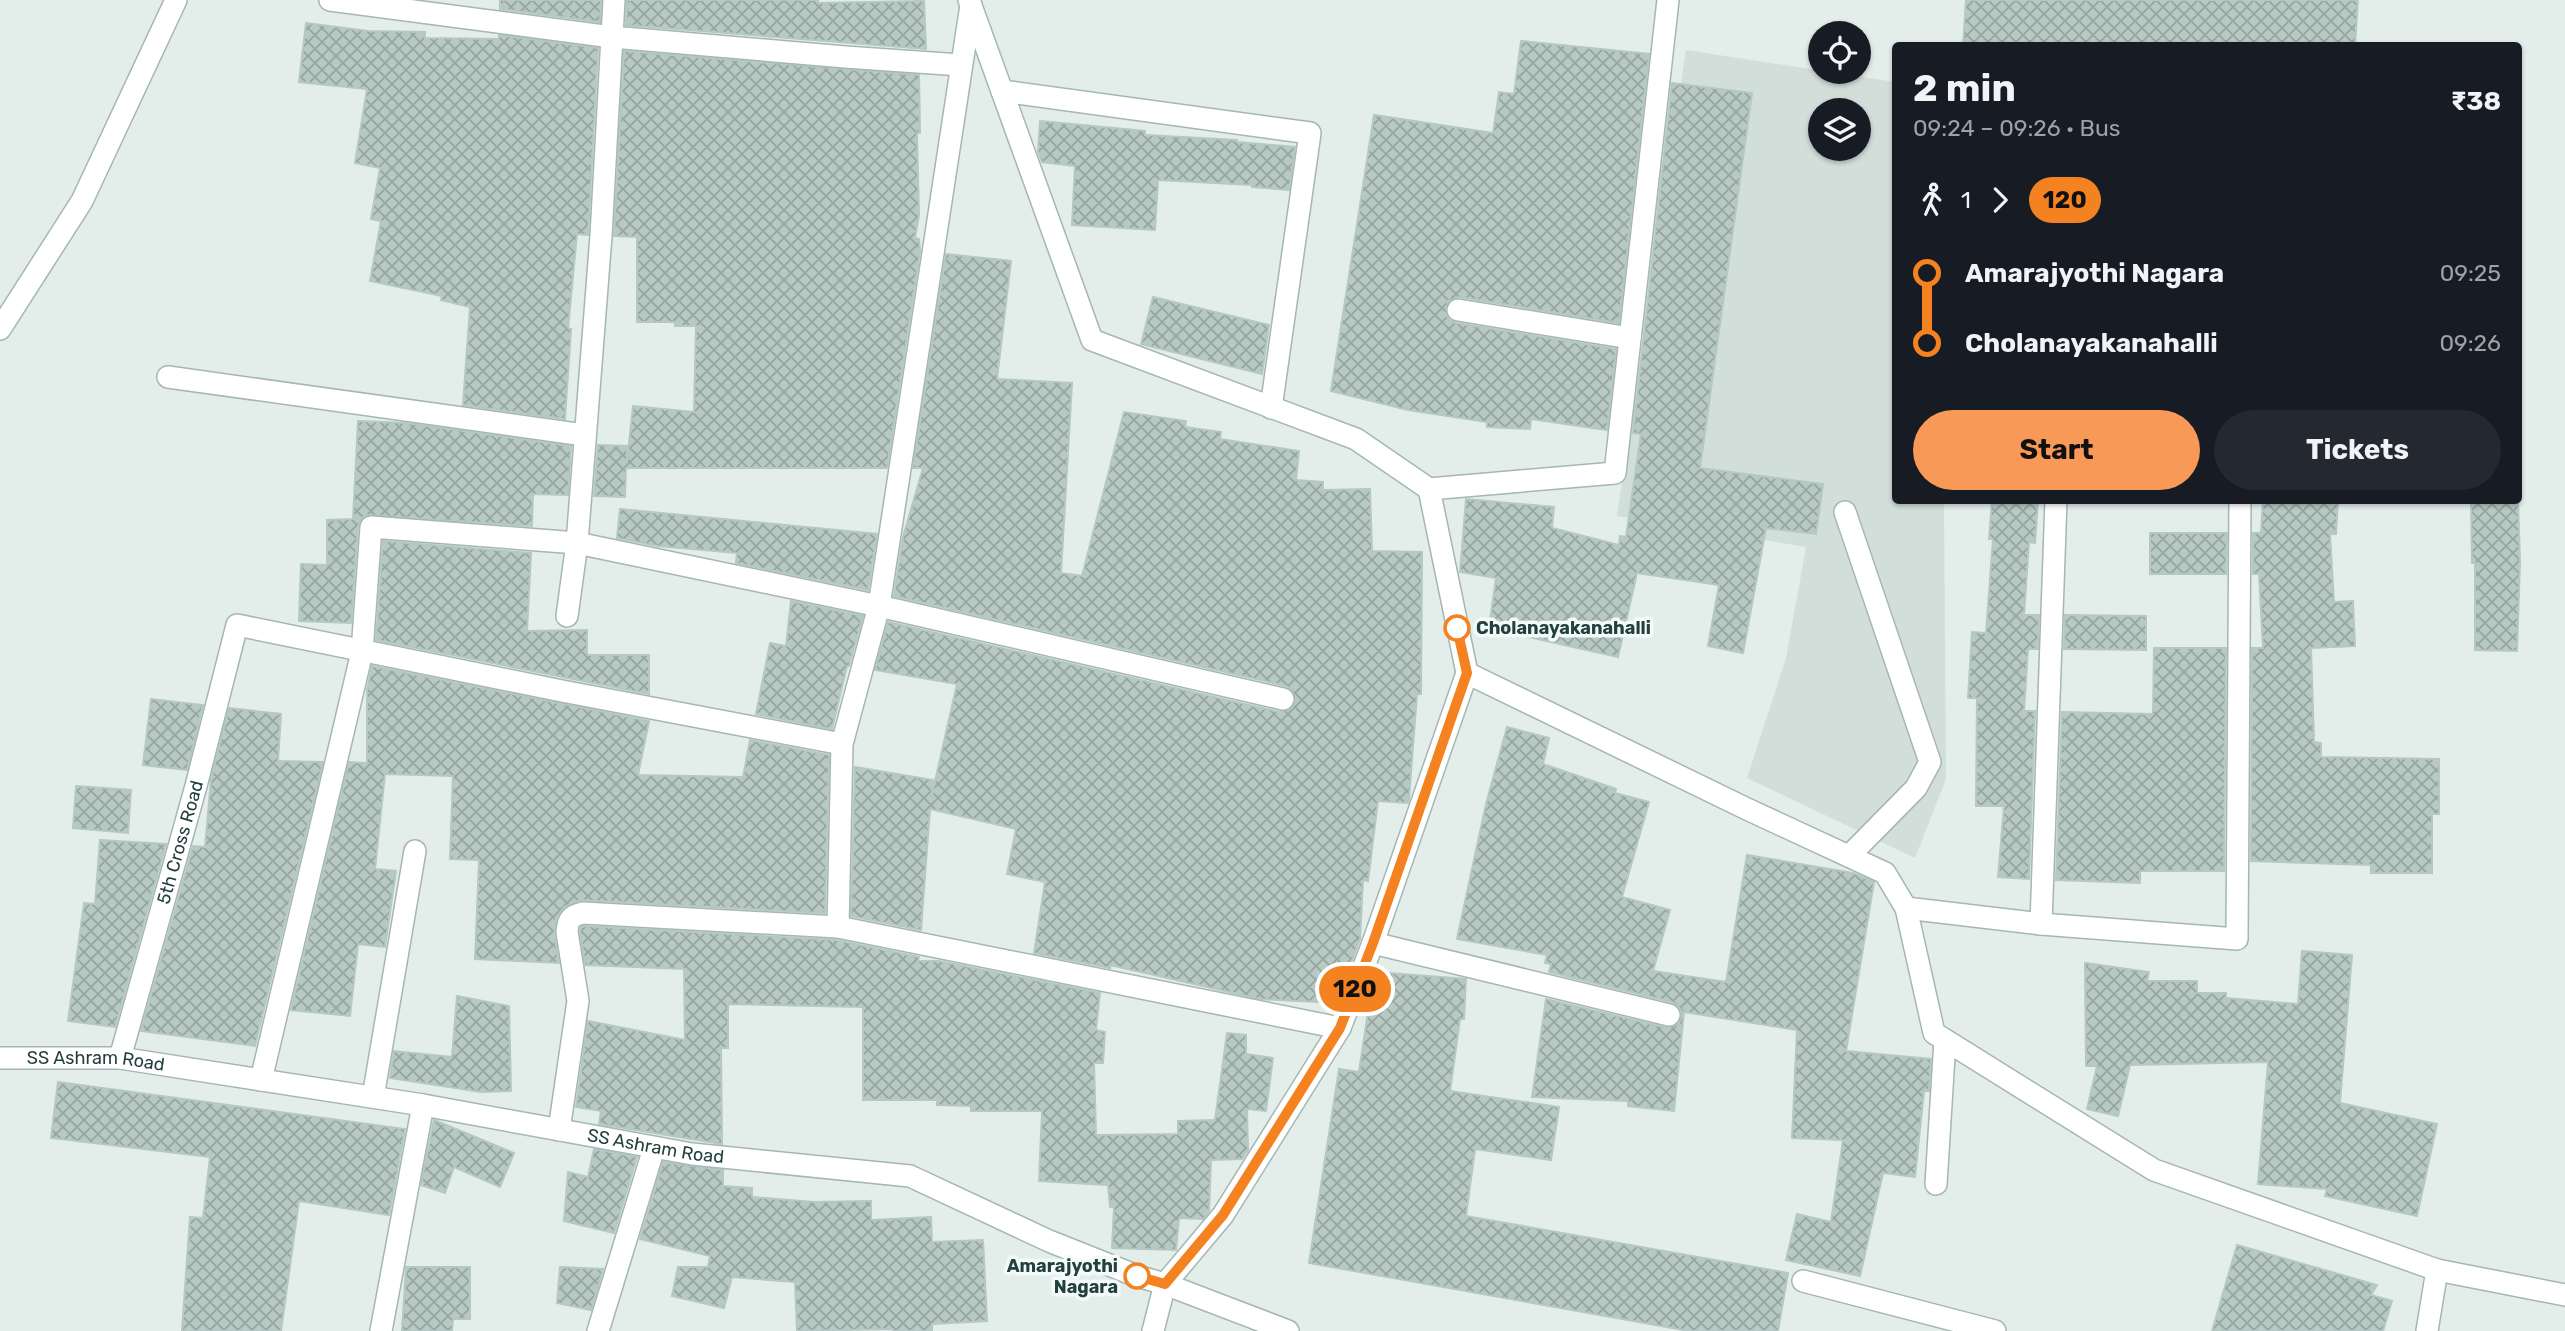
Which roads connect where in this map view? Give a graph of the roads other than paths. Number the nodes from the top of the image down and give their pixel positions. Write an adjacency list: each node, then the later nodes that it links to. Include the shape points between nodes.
1 (176, 0): 10 (street, via 82,201)
2 (330, 0): 6 (street)
3 (614, 0): 6 (street)
4 (1668, 0): 11 (street)
5 (970, 2): 7 (street); 8 (street)
6 (612, 37): 7 (street); 14 (street)
7 (961, 65): 20 (street)
8 (1002, 90): 13 (street, via 1092,340); 13 (street, via 1310,133)
9 (1458, 310): 11 (street)
10 (0, 329)
11 (1630, 338): 15 (street, via 1615,473)
12 (168, 377): 14 (street)
13 (1271, 408): 15 (street, via 1356,439)
14 (584, 435): 19 (street)
15 (1429, 489): 23 (street)
16 (2056, 504): 29 (street)
17 (2240, 504): 29 (street, via 2237,939)
18 (1845, 512): 27 (street, via 1930,762 1916,788)
19 (577, 542): 20 (street); 21 (street); 22 (street, via 371,527)
20 (879, 606): 24 (street); 25 (street)
21 (568, 616)
22 (362, 652): 25 (street); 36 (street, 5th Cross Road, via 237,625); 37 (street)
23 (1467, 673): 27 (street); 31 (street)
24 (1283, 699)
25 (842, 744): 30 (street)
26 (415, 851): 38 (street)
27 (1849, 856): 28 (street, via 1885,873)
28 (1906, 908): 29 (street); 34 (street, via 1934,1033)
29 (2041, 924)
30 (838, 928): 33 (street); 40 (street, via 572,916 567,932 578,1002)
31 (1373, 943): 32 (street); 33 (street)
32 (1669, 1015)
33 (1340, 1028): 45 (street, via 1223,1215)
34 (1945, 1040): 42 (street); 43 (street, via 2154,1170)
35 (0, 1058): 36 (street, SS Ashram Road)
36 (120, 1058): 37 (street, SS Ashram Road)
37 (261, 1080): 38 (street, SS Ashram Road)
38 (373, 1097): 39 (street, SS Ashram Road)
39 (423, 1105): 40 (street, SS Ashram Road); 47 (street)
40 (559, 1130): 41 (street, SS Ashram Road)
41 (654, 1147): 45 (street, SS Ashram Road, via 910,1176 1049,1241); 48 (street)
42 (1936, 1184)
43 (2437, 1270): 46 (street); 52 (street)
44 (1803, 1281): 51 (street)
45 (1165, 1284): 49 (street); 50 (street, SS Ashram Road)
46 (2565, 1295)
47 (381, 1331)
48 (598, 1331)
49 (1153, 1331)
50 (1288, 1331)
51 (1995, 1331)
52 (2427, 1331)

